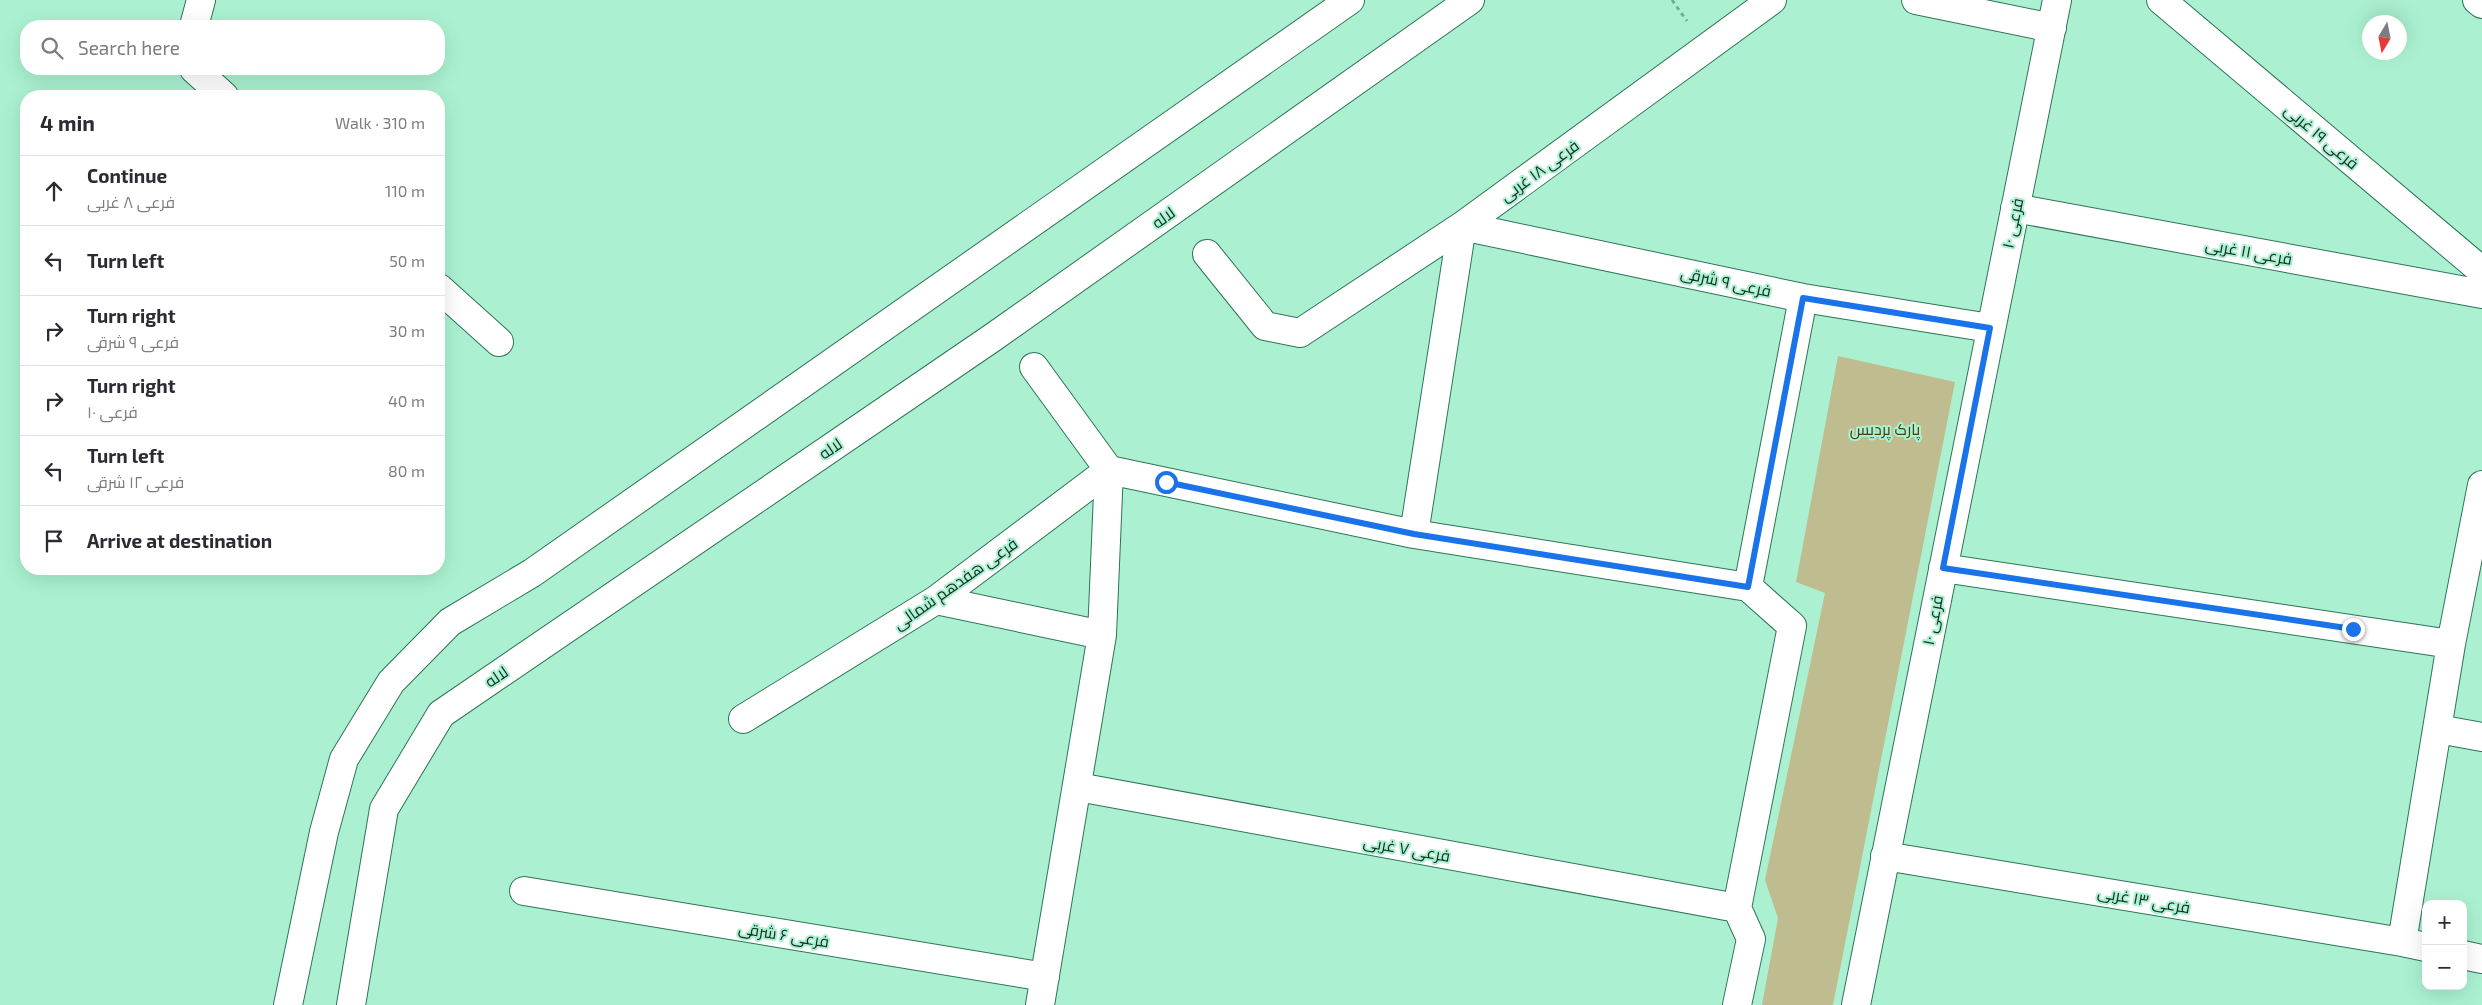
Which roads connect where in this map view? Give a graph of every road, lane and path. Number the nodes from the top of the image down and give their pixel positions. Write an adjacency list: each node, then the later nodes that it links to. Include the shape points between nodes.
1 (202, 0): 10 (street)
2 (1350, 0): 44 (street, via 540,567 450,622 391,682 344,759 324,832)
3 (1470, 0): 45 (street, لاله, via 992,338 441,714 384,809)
4 (1772, 0): 15 (street, فرعی ۱۸ غربی)
5 (1916, 0): 11 (street)
6 (2057, 0): 11 (street, فرعی ۱۰)
7 (2162, 0): 17 (street, فرعی ۱۹ غربی)
8 (2477, 0): 9 (street)
9 (2482, 4)
10 (196, 20)
11 (2052, 28): 14 (street, فرعی ۱۰)
12 (201, 75): 13 (street)
13 (217, 90)
14 (2015, 208): 19 (street, فرعی ۱۱ غربی); 21 (street, فرعی ۱۰)
15 (1462, 226): 16 (street, فرعی ۱۸ غربی, via 1300,333 1265,326); 20 (street, فرعی ۹ شرقی); 26 (street)
16 (1207, 254)
17 (2482, 271)
18 (445, 293): 22 (street)
19 (2482, 294)
20 (1803, 298): 21 (street, فرعی ۹ شرقی); 29 (street)
21 (1990, 328): 28 (street, فرعی ۱۰)
22 (499, 342)
23 (1034, 367): 24 (street)
24 (1109, 470): 26 (street); 30 (street, فرعی هفدهم شمالی); 31 (street)
25 (2482, 485): 27 (street)
26 (1414, 534): 29 (street)
27 (2475, 561): 32 (street)
28 (1943, 568): 32 (street); 37 (street, فرعی ۱۰)
29 (1748, 587): 39 (street, via 1792,626)
30 (936, 600): 31 (street); 33 (street, فرعی هفدهم شمالی)
31 (1102, 635): 36 (street)
32 (2451, 644): 34 (street)
33 (743, 719)
34 (2438, 729): 35 (street); 40 (street)
35 (2482, 737)
36 (1078, 787): 39 (street, فرعی ۷ غربی); 43 (street)
37 (1885, 856): 40 (street, فرعی ۱۳ غربی); 48 (street, فرعی ۱۰)
38 (524, 891): 43 (street, فرعی ۶ شرقی)
39 (1737, 908): 47 (street, via 1751,939)
40 (2414, 945)
41 (2467, 956): 42 (street)
42 (2482, 959)
43 (1045, 977): 46 (street)
44 (288, 1005)
45 (351, 1005)
46 (1040, 1005)
47 (1738, 1005)
48 (1856, 1005)

